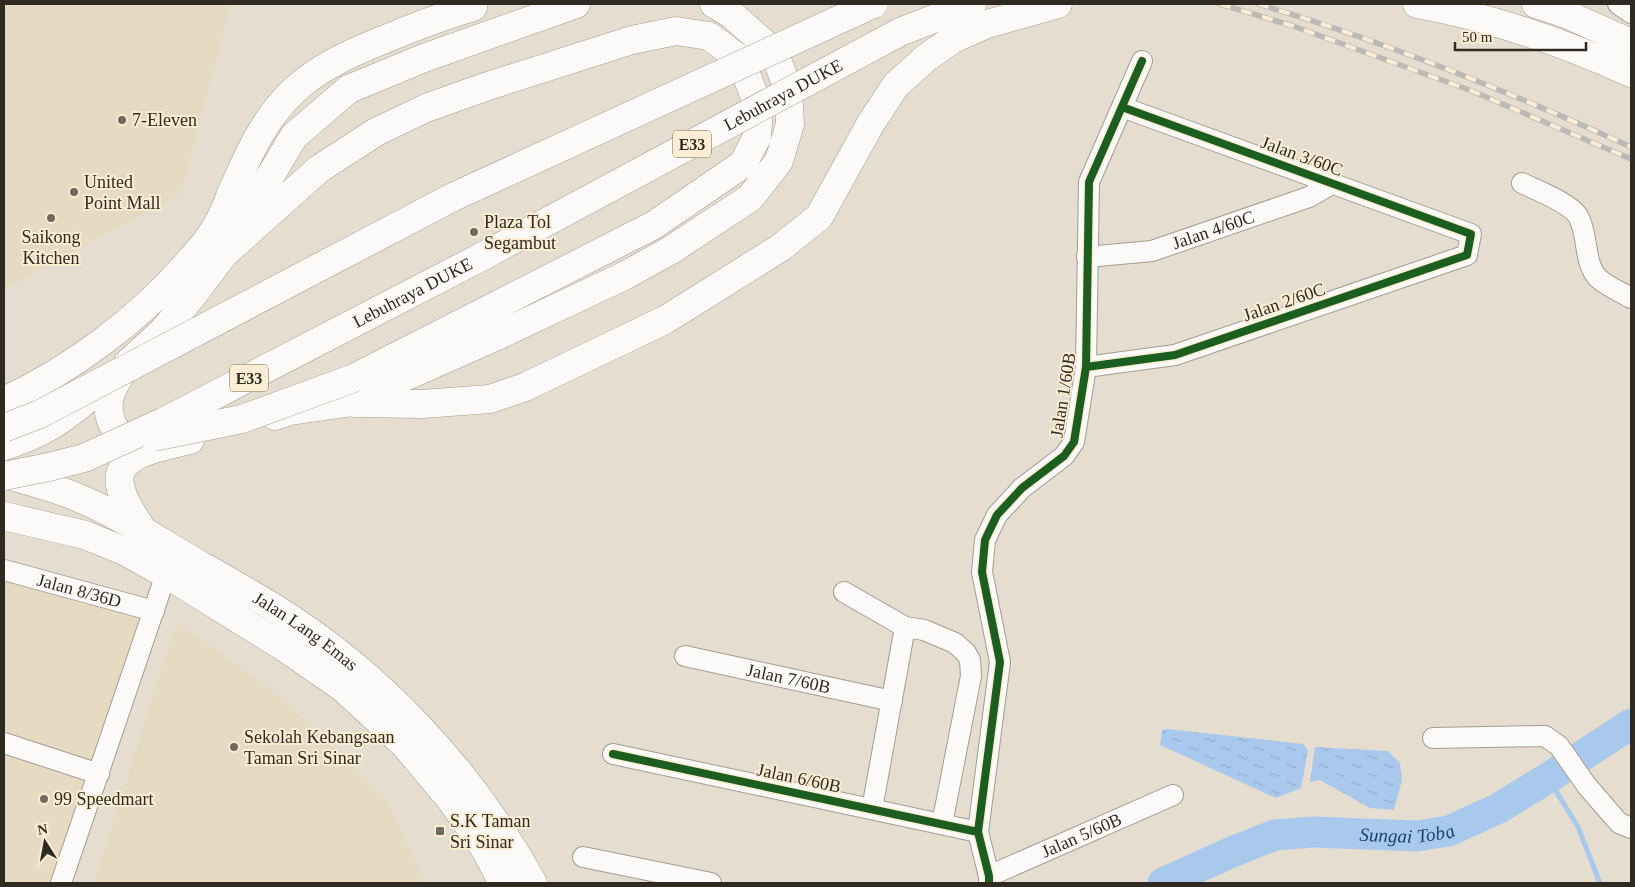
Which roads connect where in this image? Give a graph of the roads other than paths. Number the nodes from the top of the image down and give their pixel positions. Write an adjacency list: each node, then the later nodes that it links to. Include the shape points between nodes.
1 (576, 4): 18 (main road, via 424,58 349,89 294,136)
2 (714, 4): 23 (main road, via 731,14 774,52 788,89 790,124 779,161 750,198 671,250 624,276 497,336)
3 (873, 4): 25 (main road, bridge, via 452,196 40,414)
4 (972, 4): 28 (main road, Lebuhraya DUKE / E33, bridge, via 900,32 476,260 165,421)
5 (1058, 4): 23 (main road, via 987,24 953,39 926,58 896,85 819,217 780,248 665,320 525,387 490,399 422,404)
6 (1417, 4): 13 (main road, via 1485,20 1548,40)
7 (1536, 4): 11 (main road)
8 (1618, 4): 10 (street)
9 (473, 7): 24 (main road, via 352,52 298,86 272,115 253,144 217,226 174,280 125,324 76,360)
10 (1631, 13)
11 (1631, 43)
12 (1142, 61): 14 (street, Jalan 1/60B)
13 (1631, 73)
14 (1122, 107): 15 (street, Jalan 3/60C); 19 (street, Jalan 1/60B, via 1089,182)
15 (1333, 183): 17 (street, Jalan 3/60C); 19 (street, Jalan 4/60C, via 1309,197 1152,251)
16 (1522, 183): 20 (street, via 1568,206 1578,215 1591,268 1599,279)
17 (1471, 234): 22 (street, Jalan 2/60C, via 1467,255 1458,259 1175,355)
18 (224, 254): 21 (main road, via 172,320); 23 (main road, via 319,168 376,132 435,105 632,40 676,31 709,36 741,60 759,109 756,137 743,164 654,225)
19 (1087, 257): 22 (street, Jalan 1/60B)
20 (1631, 298)
21 (134, 358): 26 (main road, via 56,424 28,439); 27 (main road, via 121,372 109,399 114,428 134,445)
22 (1086, 367): 39 (street, Jalan 1/60B, via 1074,442 1064,456 1022,488 997,515 985,540 982,572)
23 (350, 391): 27 (main road); 28 (main road, bridge, via 242,419 150,438)
24 (4, 401)
25 (4, 428)
26 (4, 446)
27 (162, 448): 31 (main road, via 136,455 120,472 119,484)
28 (84, 458): 29 (main road, Lebuhraya DUKE / E33, bridge)
29 (4, 475): 31 (main road, Jalan Lang Emas, via 69,494)
30 (4, 516): 33 (main road, Jalan Lang Emas, via 85,535 124,551)
31 (142, 529): 54 (main road, Jalan Lang Emas, via 272,606 346,659 443,752 473,788)
32 (4, 570): 35 (street, Jalan 8/36D)
33 (166, 574): 35 (street); 53 (main road, Jalan Lang Emas, via 284,647 343,688 405,745 451,800)
34 (844, 592): 36 (street)
35 (154, 611): 44 (street)
36 (905, 627): 38 (street, via 924,630 955,643); 40 (street)
37 (685, 656): 40 (street, Jalan 7/60B)
38 (970, 660): 39 (street); 47 (street, via 971,676)
39 (1000, 662): 49 (street, Jalan 1/60B)
40 (892, 701): 46 (street)
41 (1433, 738): 48 (street, via 1545,736 1559,746 1619,823)
42 (4, 743): 44 (street)
43 (613, 754): 46 (street, Jalan 6/60B)
44 (98, 774): 52 (street)
45 (1173, 794): 51 (street, Jalan 5/60B)
46 (872, 809): 47 (street, Jalan 6/60B)
47 (942, 824): 49 (street, Jalan 6/60B)
48 (1631, 828)
49 (978, 832): 51 (street, Jalan 1/60B)
50 (583, 857): 55 (street)
51 (989, 880)
52 (61, 883)
53 (503, 883)
54 (533, 883)
55 (711, 883)

